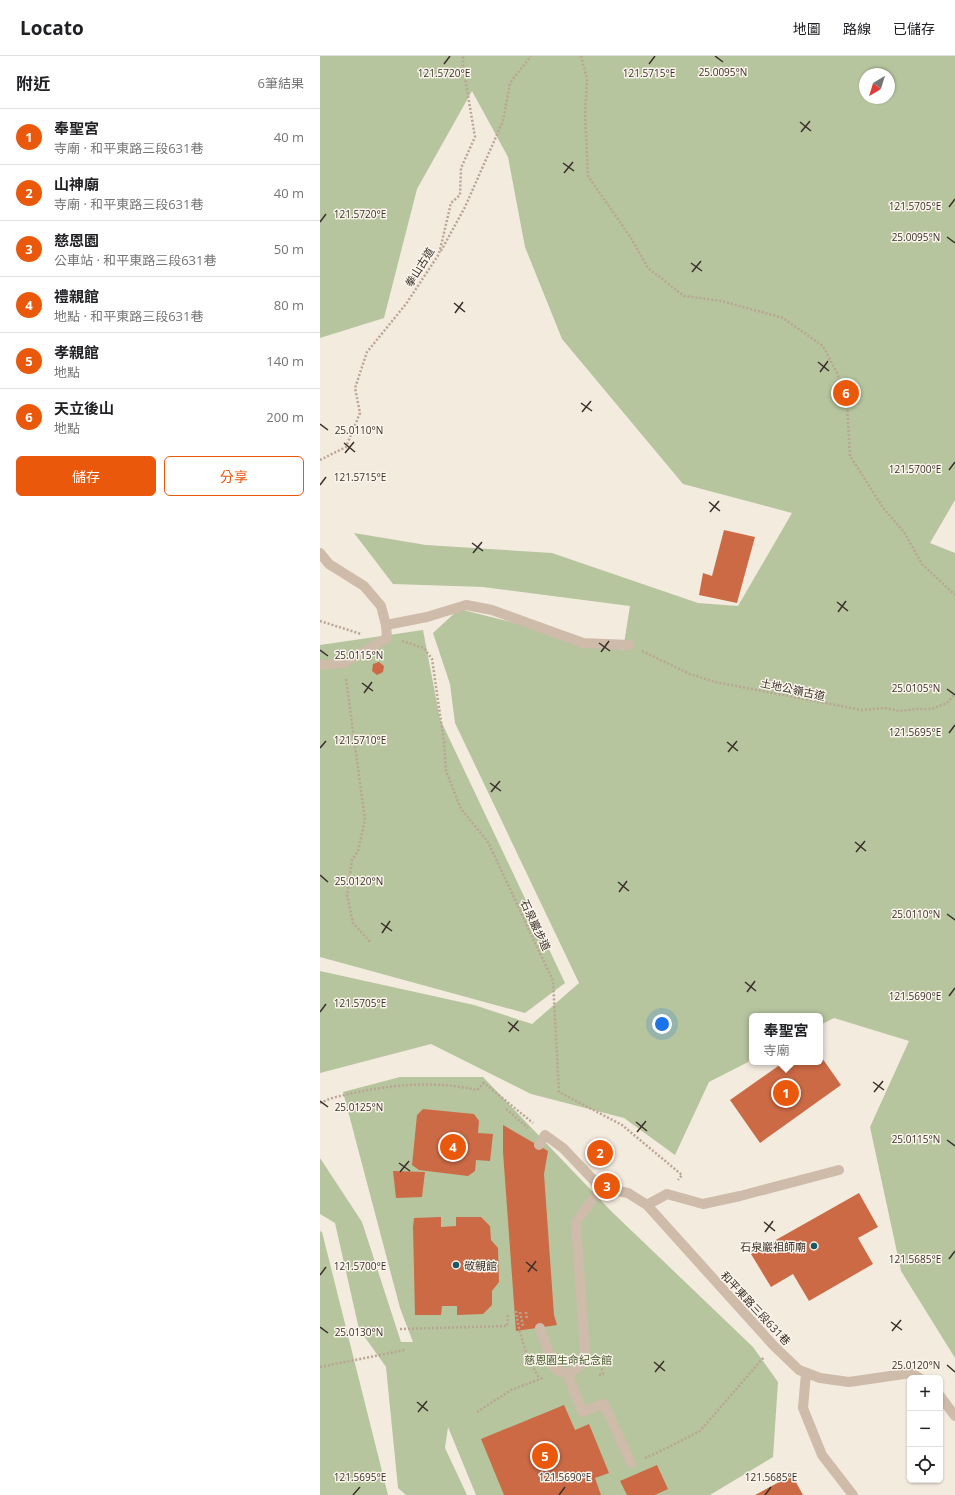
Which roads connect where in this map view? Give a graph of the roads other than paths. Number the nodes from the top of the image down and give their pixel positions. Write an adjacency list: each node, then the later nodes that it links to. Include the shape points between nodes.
1 (320, 553): 2 (street, via 329,564 364,586 381,606)
2 (386, 625): 3 (street, via 427,617 466,605 492,610 583,643); 4 (street, via 387,638 344,663)
3 (629, 645)
4 (320, 665)
5 (539, 1145): 7 (street, via 544,1135 563,1148)
6 (840, 1170): 8 (street, via 702,1204 667,1194)
7 (601, 1188): 8 (street, 和平東路三段631巷, via 628,1193); 11 (street, via 576,1222 584,1352 580,1366)
8 (647, 1205): 10 (street, 和平東路三段631巷, via 774,1346 799,1370)
9 (540, 1328): 11 (street, via 553,1366)
10 (806, 1373): 12 (street, 和平東路三段631巷, via 820,1378 849,1382 911,1373); 16 (street, via 802,1408 822,1455)
11 (568, 1374): 15 (street, via 582,1412 604,1404)
12 (915, 1375)
13 (943, 1400): 14 (street)
14 (955, 1416)
15 (631, 1463)
16 (853, 1495)

